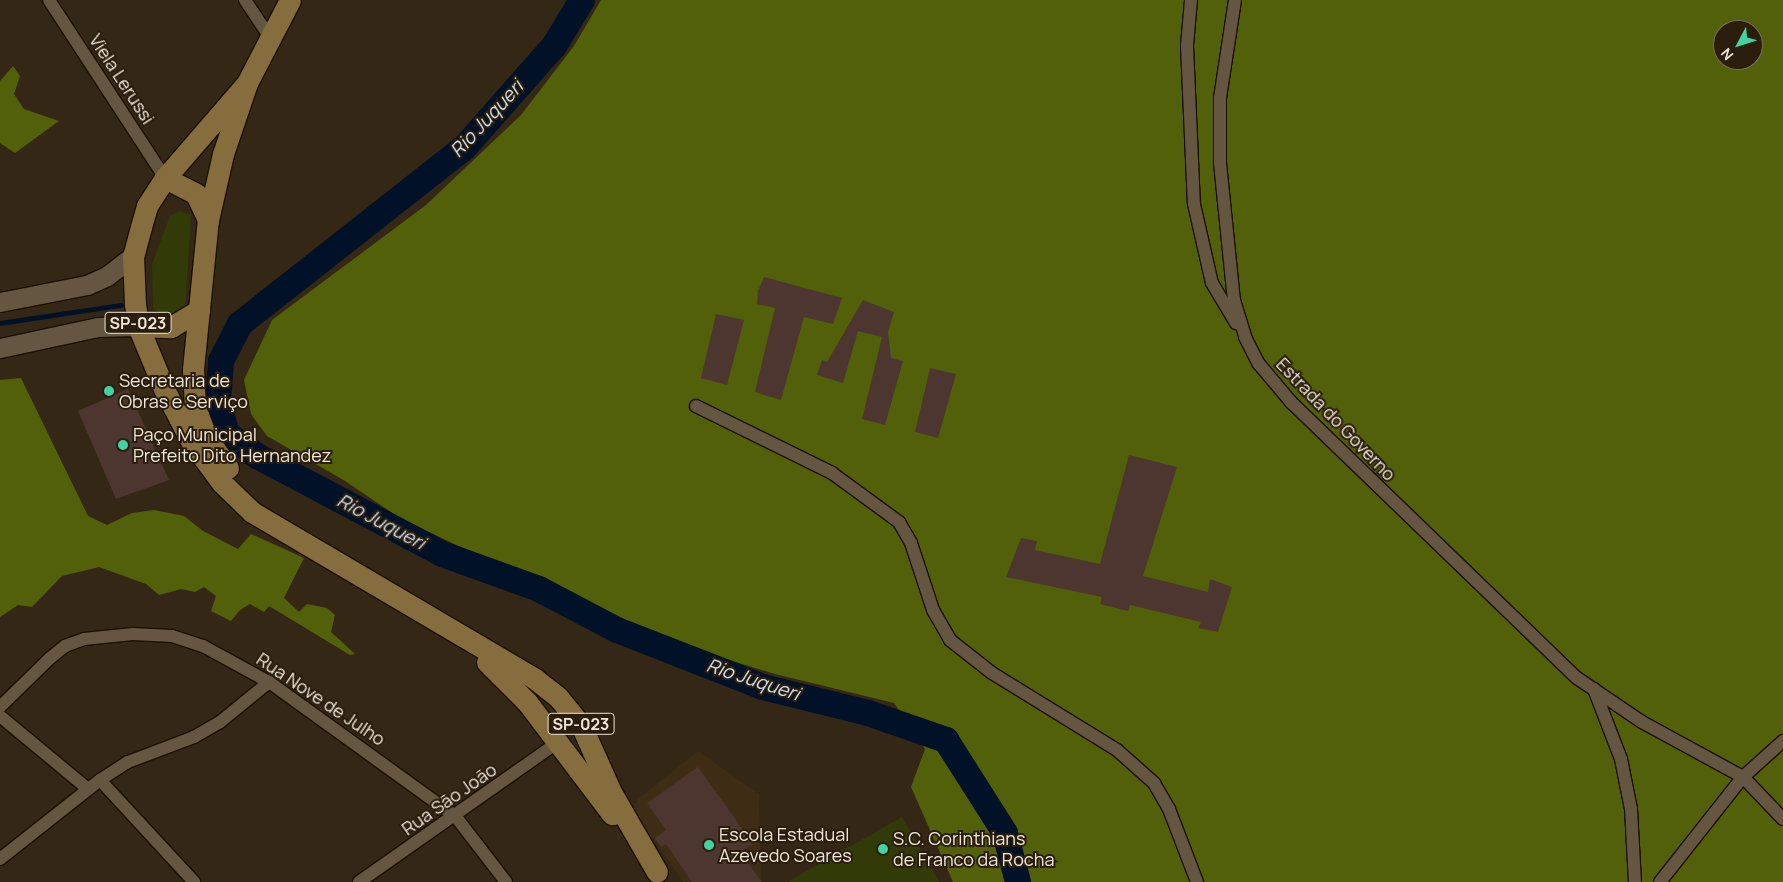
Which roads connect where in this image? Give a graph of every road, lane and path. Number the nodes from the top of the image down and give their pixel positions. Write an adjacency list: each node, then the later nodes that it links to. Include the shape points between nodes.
1 (49, 0): 8 (street, Viela Lerussi)
2 (245, 0): 6 (street)
3 (290, 0): 6 (main road, SP-023)
4 (1191, 0): 14 (street, via 1186,46 1194,204 1212,283)
5 (1235, 0): 14 (street, Estrada do Governo, via 1220,98 1220,163 1234,300)
6 (271, 38): 7 (main road, SP-023)
7 (247, 83): 8 (main road, SP-023); 9 (main road, SP-023, via 223,154)
8 (164, 178): 9 (main road, via 196,194); 10 (main road, SP-023, via 147,206)
9 (208, 220): 12 (main road, SP-023)
10 (133, 256): 11 (street, via 107,276 87,285); 13 (main road, SP-023)
11 (0, 302)
12 (199, 310): 13 (main road, SP-023, via 171,327); 17 (main road, SP-023, via 193,369 195,407 206,436 228,468)
13 (138, 326): 15 (street, via 98,327); 17 (main road, SP-023, via 165,391 196,448 222,483 252,512)
14 (1245, 337): 20 (street, Estrada do Governo, via 1258,364 1291,402 1531,635)
15 (0, 348)
16 (696, 406): 36 (street, via 832,473 899,522 911,543 933,610 950,640 992,673 1117,750 1154,784 1169,809)
17 (298, 541): 18 (main road, SP-023)
18 (446, 629): 24 (main road, SP-023, via 508,680); 28 (main road, SP-023, via 535,679 558,697 582,727)
19 (270, 682): 21 (street, Rua Nove de Julho, via 203,646 172,636 133,634 84,639 65,646); 26 (street, via 220,722 194,737 128,762); 29 (street, Rua Nove de Julho)
20 (1594, 689): 25 (street, Estrada do Governo, via 1642,722); 37 (street, Estrada do Governo, via 1621,759 1631,809)
21 (0, 707)
22 (0, 716): 27 (street)
23 (1783, 741): 25 (street)
24 (557, 743): 28 (main road, via 574,752); 29 (street, Rua São João); 32 (main road, SP-023)
25 (1743, 777): 30 (street, Estrada do Governo); 38 (street)
26 (100, 780): 27 (street); 33 (street)
27 (88, 789): 31 (street)
28 (611, 792): 32 (main road, SP-023)
29 (456, 817): 34 (street, Rua São João); 35 (street, Rua Nove de Julho)
30 (1783, 819)
31 (0, 859)
32 (660, 877)
33 (194, 882)
34 (359, 882)
35 (506, 882)
36 (1196, 882)
37 (1635, 882)
38 (1660, 882)

